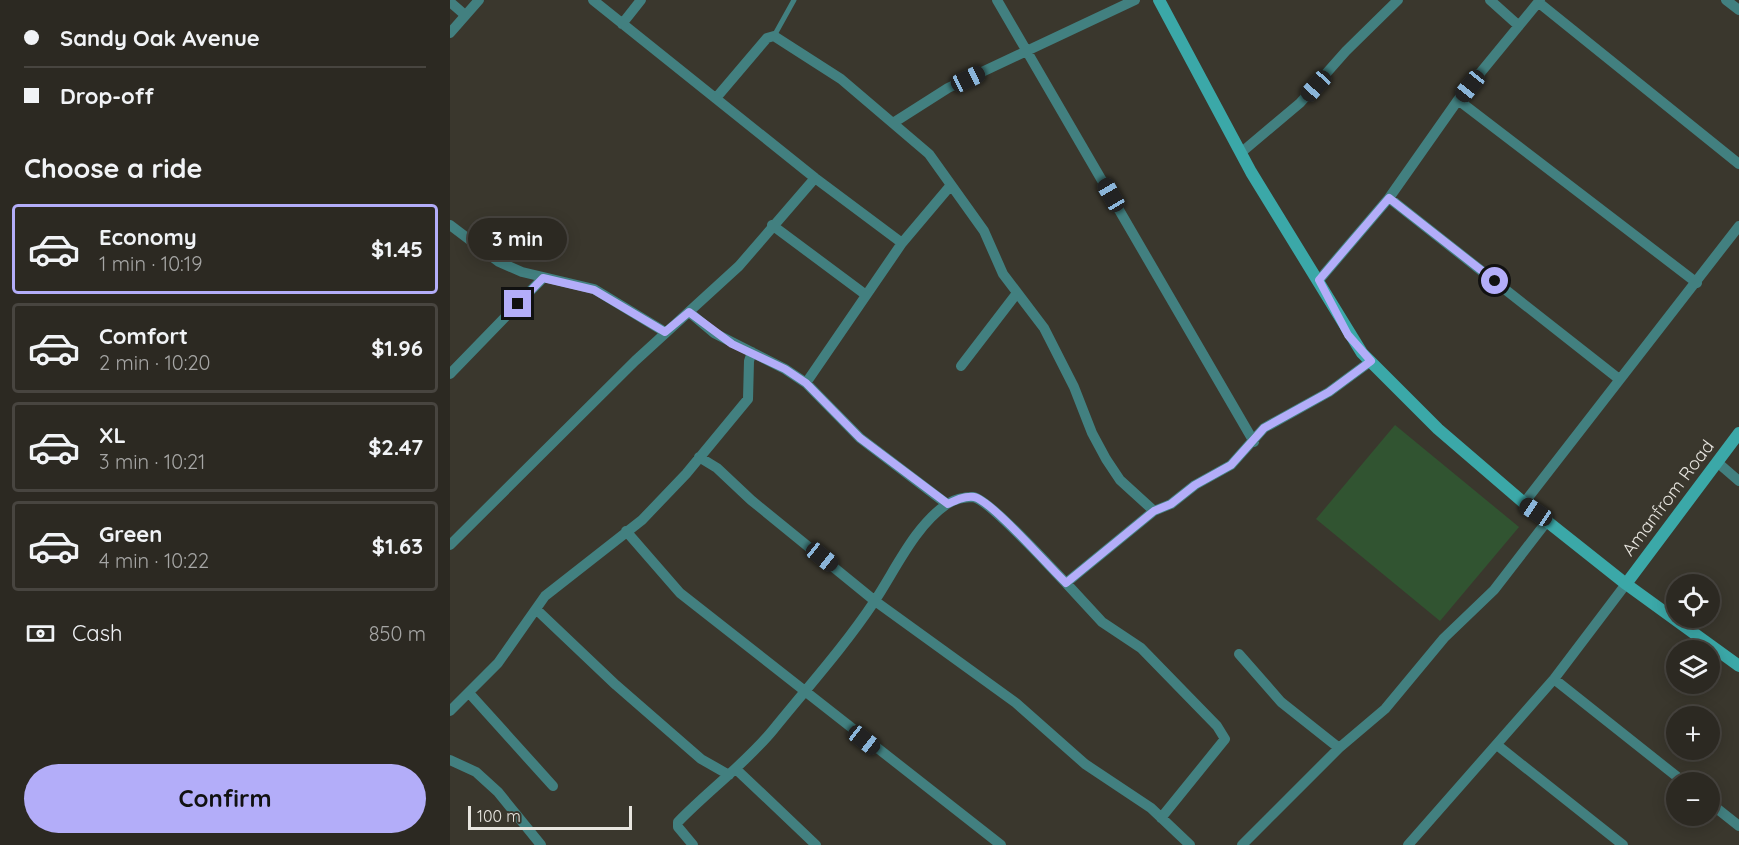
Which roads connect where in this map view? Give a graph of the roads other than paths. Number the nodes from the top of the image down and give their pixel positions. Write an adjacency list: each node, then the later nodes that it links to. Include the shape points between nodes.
1 (479, 0): 14 (street)
2 (593, 0): 15 (street)
3 (641, 0): 15 (street)
4 (794, 0): 18 (lane)
5 (997, 0): 19 (street)
6 (1135, 0): 19 (street)
7 (1159, 0): 23 (street)
8 (1398, 0): 23 (street, via 1300,103)
9 (1490, 0): 16 (street)
10 (1726, 0): 13 (street)
11 (1539, 1): 16 (street); 24 (street)
12 (450, 2): 14 (street)
13 (1739, 10)
14 (465, 15): 17 (street)
15 (622, 24): 20 (street)
16 (1519, 26): 21 (street)
17 (450, 33)
18 (774, 36): 20 (street, via 767,38); 22 (street, via 841,79)
19 (1027, 51): 22 (street, via 948,88); 46 (street)
20 (716, 98): 25 (street)
21 (1458, 100): 27 (street); 34 (street)
22 (893, 123): 26 (street, via 929,154)
23 (1243, 152): 33 (street)
24 (1739, 164)
25 (815, 178): 29 (street); 31 (street)
26 (951, 185): 31 (street); 35 (street, via 984,231 1003,274)
27 (1389, 198): 33 (street); 43 (street)
28 (450, 225): 32 (street, via 499,262)
29 (772, 225): 36 (street); 37 (street, via 739,266)
30 (1739, 226): 34 (street)
31 (902, 243): 36 (street)
32 (543, 278): 38 (street, via 594,290); 42 (street)
33 (1319, 280): 40 (street, via 1348,335)
34 (1697, 283): 43 (street)
35 (1017, 293): 41 (street); 52 (street, via 1044,328 1106,459 1120,480)
36 (866, 295): 44 (street)
37 (689, 312): 38 (street); 39 (street, via 714,333)
38 (665, 332): 55 (street)
39 (752, 352): 44 (street); 47 (street, via 748,399)
40 (1371, 361): 46 (street, via 1329,392 1264,428); 50 (street, via 1438,429)
41 (961, 366)
42 (450, 374)
43 (1619, 379): 50 (street)
44 (806, 383): 51 (street, via 860,438)
45 (1739, 433): 48 (street, Amanfrom Road)
46 (1254, 442): 52 (street, via 1231,465)
47 (699, 457): 54 (street, via 654,509); 58 (street)
48 (1717, 462): 49 (street); 57 (street, Amanfrom Road)
49 (1739, 481)
50 (1524, 503): 53 (street)
51 (948, 504): 56 (street, via 976,497 996,510); 58 (street, via 908,548)
52 (1154, 511): 56 (street)
53 (1548, 520): 57 (street); 67 (street, via 1494,590 1444,638 1385,709)
54 (626, 531): 59 (street, via 562,581); 63 (street, via 680,593)
55 (450, 545)
56 (1066, 583): 73 (street, via 1102,622 1141,648 1217,726 1225,740)
57 (1626, 584): 61 (street); 62 (street)
58 (875, 601): 63 (street); 73 (street, via 1016,703 1085,764)
59 (536, 609): 64 (street, via 518,639); 69 (street, via 701,759)
60 (1239, 654): 67 (street, via 1281,702)
61 (1739, 666)
62 (1554, 679): 66 (street); 70 (street)
63 (804, 690): 69 (street); 78 (street)
64 (470, 694): 65 (street); 71 (street)
65 (450, 711)
66 (1497, 745): 81 (street); 82 (street)
67 (1339, 748): 80 (street)
68 (450, 759): 75 (street, via 476,772)
69 (733, 772): 76 (street, via 678,822); 77 (street)
70 (1671, 772)
71 (553, 786)
72 (1720, 811): 74 (street)
73 (1161, 818): 79 (street)
74 (1739, 826)
75 (541, 845)
76 (693, 845)
77 (816, 845)
78 (1000, 845)
79 (1191, 845)
80 (1242, 845)
81 (1408, 845)
82 (1623, 845)

